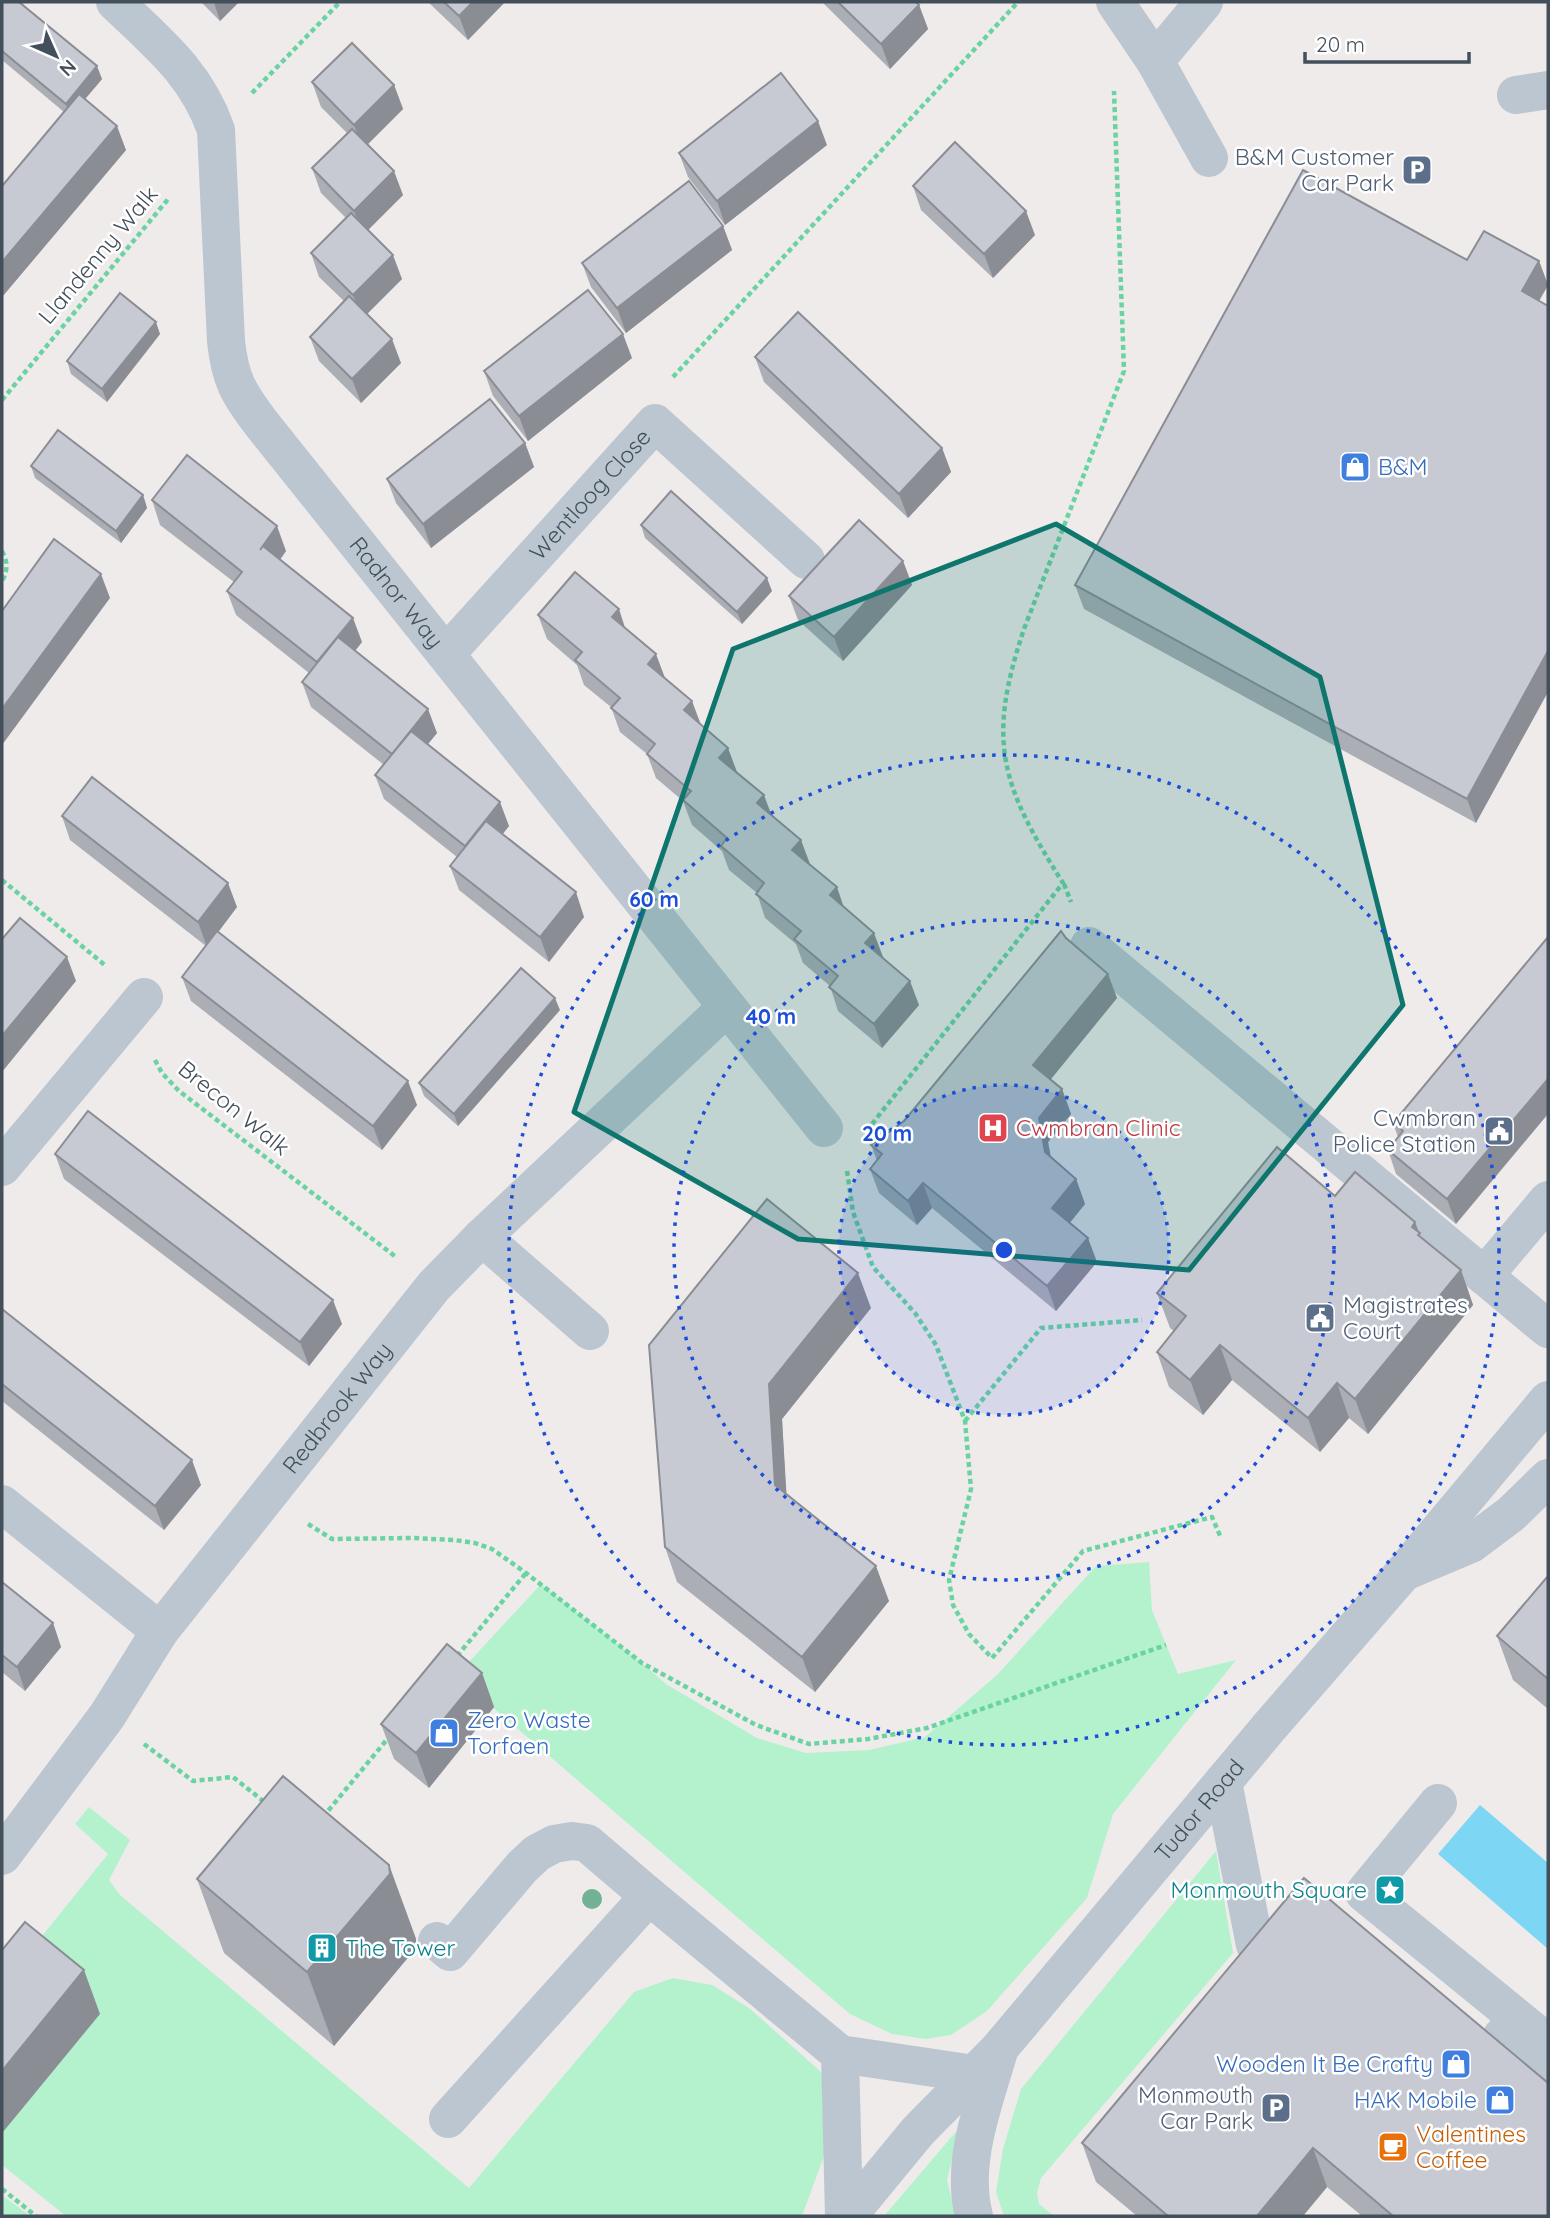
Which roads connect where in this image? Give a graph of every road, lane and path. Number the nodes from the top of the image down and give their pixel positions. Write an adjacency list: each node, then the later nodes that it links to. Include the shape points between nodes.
1 (115, 2): 8 (street, Radnor Way, via 193,81)
2 (340, 2): 8 (path)
3 (1018, 2): 12 (path, via 642,411)
4 (1115, 2): 6 (street)
5 (1204, 2): 6 (street)
6 (1154, 61): 9 (street)
7 (1114, 88): 21 (path, via 1124,370 1024,629 1003,706 1002,740 1019,808 1063,883)
8 (216, 130): 16 (street, Radnor Way, via 226,341 235,385)
9 (1209, 158)
10 (172, 194): 11 (path, Llandenny Walk)
11 (2, 400)
12 (655, 423): 14 (street, Wentloog Close); 16 (street, Wentloog Close)
13 (2, 551): 15 (path, via 7,570)
14 (806, 560)
15 (2, 581)
16 (446, 654): 20 (street, Radnor Way)
17 (2, 880): 19 (path, Brecon Walk)
18 (1089, 946): 26 (street)
19 (144, 997): 23 (street); 27 (path, Brecon Walk, via 165,1014 153,1052 170,1082)
20 (727, 1007): 22 (street, Radnor Way); 25 (street, Redbrook Way)
21 (871, 1126)
22 (824, 1128): 32 (path, via 846,1158 853,1212 873,1267 915,1313 936,1345)
23 (2, 1167)
24 (1548, 1200): 26 (street)
25 (482, 1237): 27 (street, Redbrook Way); 30 (street)
26 (1484, 1276): 29 (street)
27 (434, 1286): 34 (street, Redbrook Way)
28 (1142, 1320): 32 (path, via 1041,1328)
29 (1548, 1329)
30 (590, 1331)
31 (1548, 1400): 38 (street, Tudor Road)
32 (965, 1421): 36 (path, via 971,1489 949,1580 953,1605 969,1634 992,1658 1083,1551 1212,1517)
33 (1548, 1478): 38 (street, via 1471,1544)
34 (269, 1493): 37 (path, via 332,1539 475,1543); 39 (street, Redbrook Way)
35 (2, 1504): 39 (street)
36 (1221, 1538)
37 (526, 1573): 40 (path, via 642,1663 756,1725 808,1744 927,1728); 41 (path)
38 (1404, 1573): 44 (street, Tudor Road)
39 (160, 1631): 42 (street, Redbrook Way)
40 (1166, 1646)
41 (456, 1657)
42 (107, 1716): 46 (path, via 193,1780 233,1777); 48 (street, Redbrook Way)
43 (394, 1731): 47 (path)
44 (1223, 1782): 52 (street); 55 (street, Tudor Road)
45 (1438, 1803): 53 (street, via 1364,1893)
46 (275, 1811)
47 (315, 1825)
48 (2, 1856)
49 (649, 1896): 51 (street, via 587,1843 554,1844 522,1867 450,1952); 54 (street); 57 (street)
50 (1338, 1899): 56 (street)
51 (438, 1941)
52 (1255, 1945)
53 (1548, 2042)
54 (840, 2054): 55 (street); 60 (street)
55 (987, 2061): 60 (street, Tudor Road, via 918,2131); 61 (street, via 971,2163)
56 (1548, 2075)
57 (448, 2119)
58 (2, 2189): 59 (path)
59 (36, 2216)
60 (846, 2216)
61 (974, 2216)

